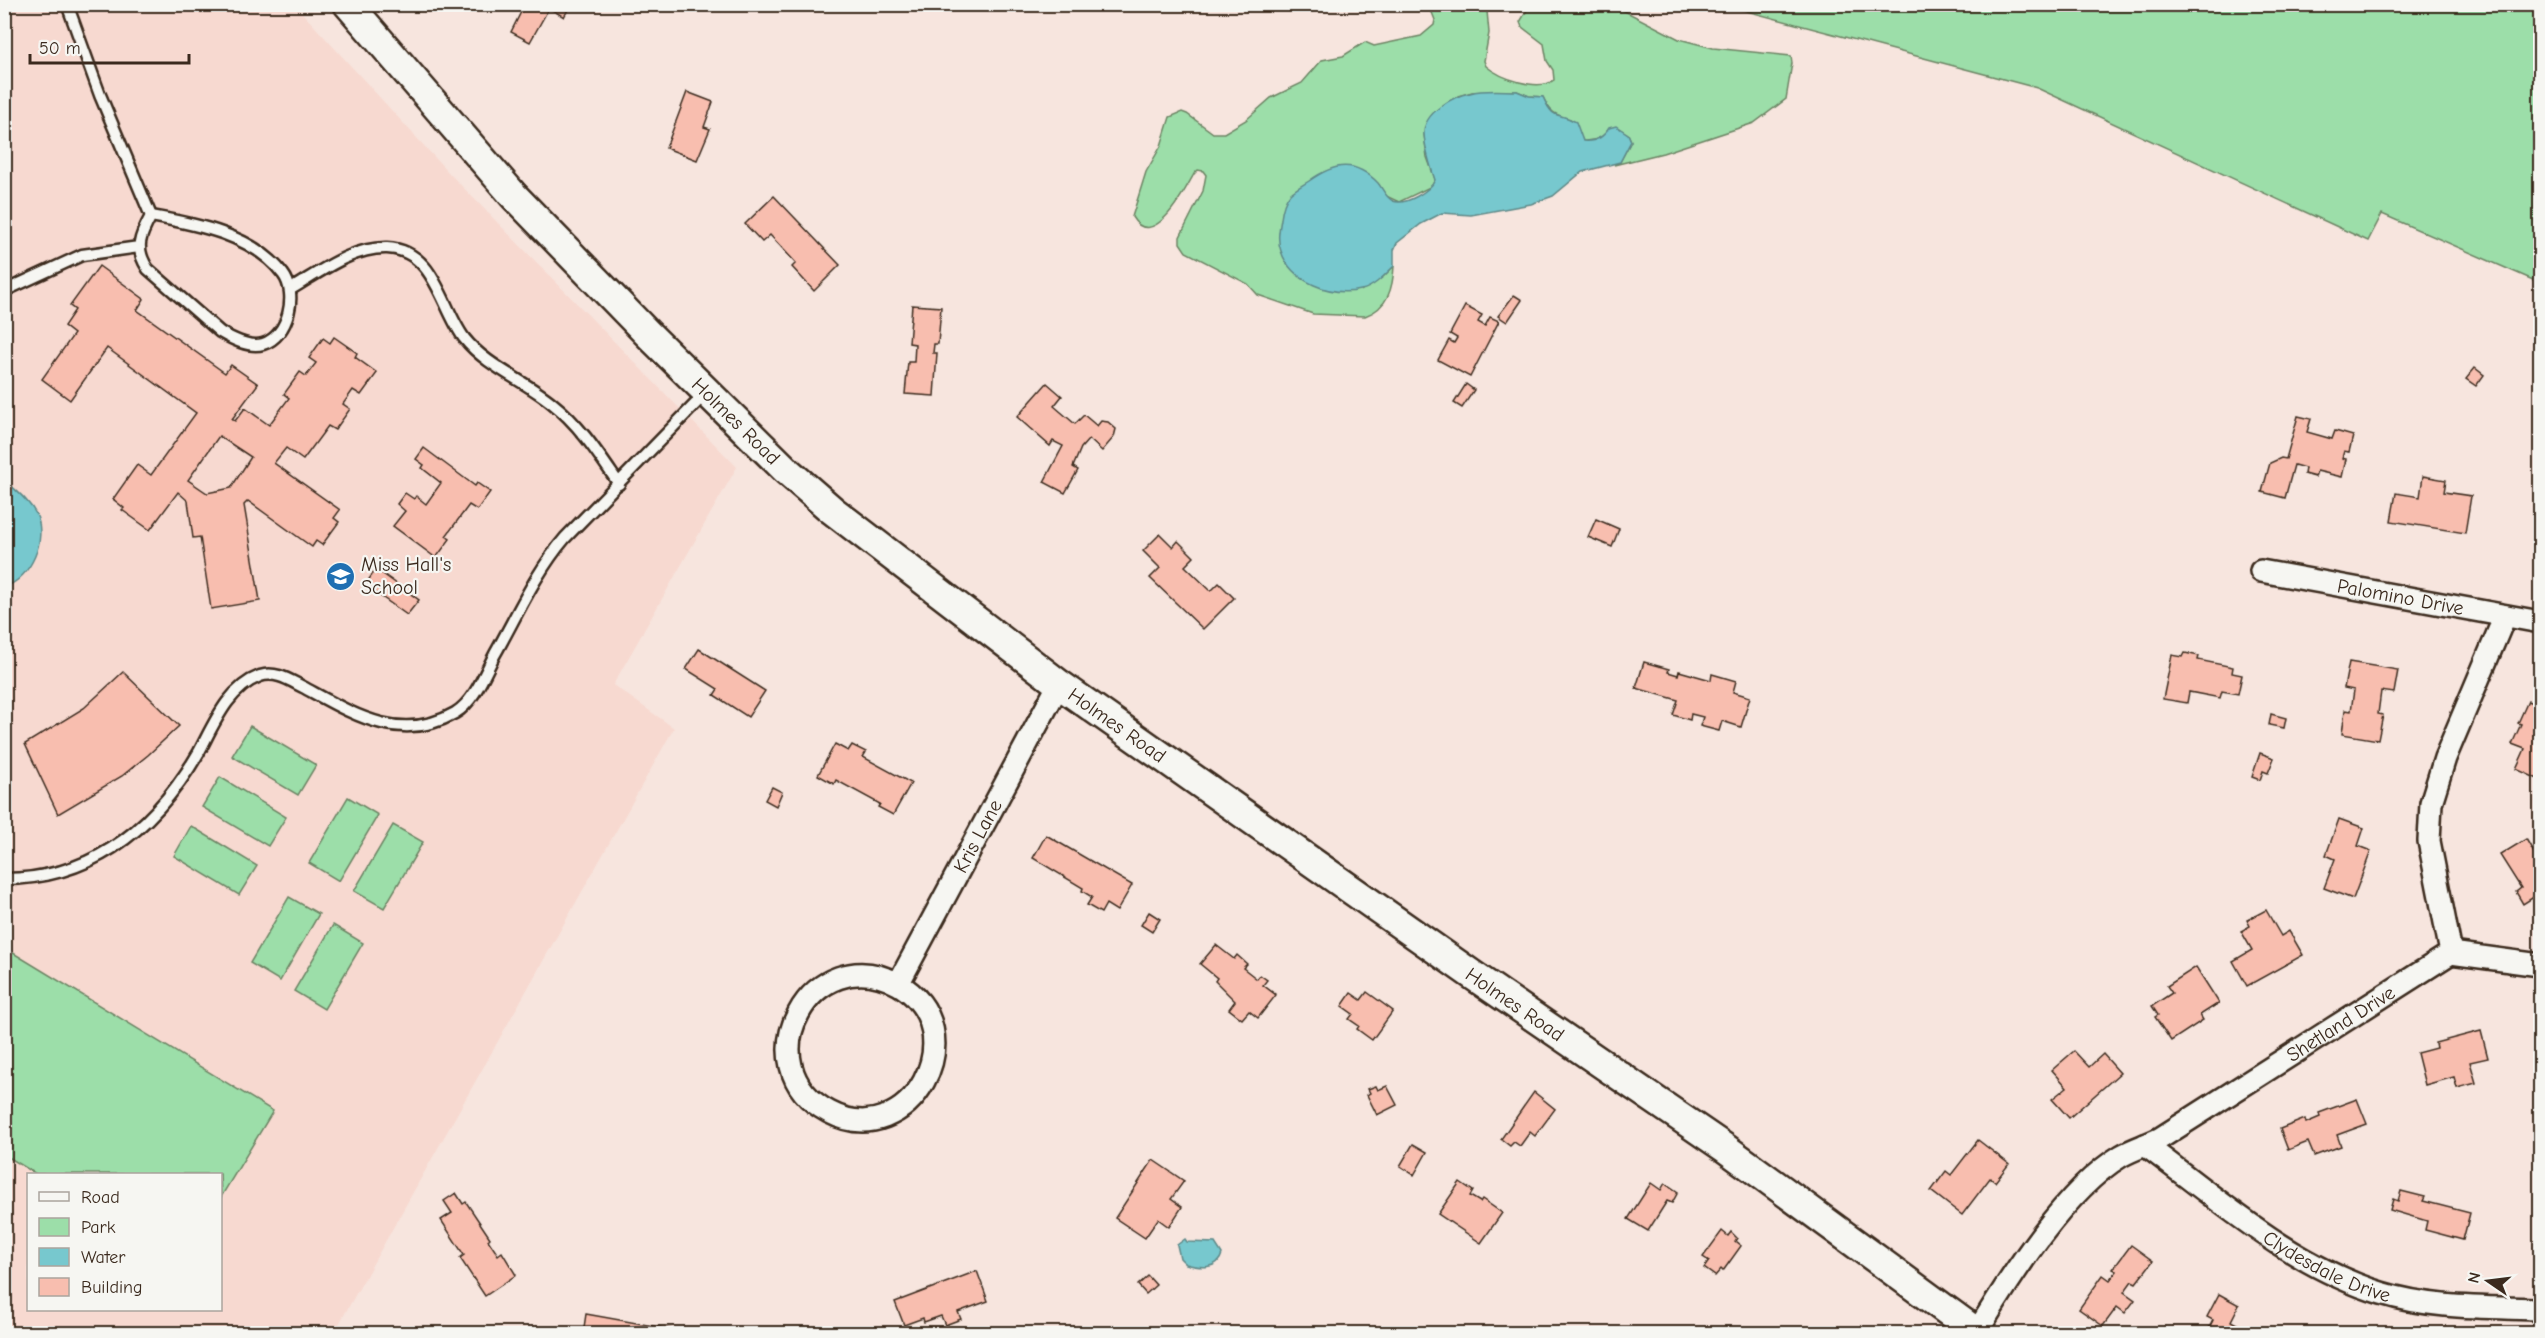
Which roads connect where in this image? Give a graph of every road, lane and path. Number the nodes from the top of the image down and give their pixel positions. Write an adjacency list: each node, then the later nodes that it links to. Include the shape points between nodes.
1 (67, 4): 3 (lane, via 100,95)
2 (348, 4): 7 (street, Holmes Road, via 514,196)
3 (152, 216): 4 (lane); 5 (lane, via 205,229 249,246 273,262)
4 (139, 247): 5 (lane, via 148,268 220,332 245,343 264,344 274,337 287,315); 6 (lane, via 82,255)
5 (291, 289): 8 (lane, via 343,259 369,251 388,248 416,259 430,273 463,336 477,352 554,404 587,438)
6 (4, 291)
7 (707, 392): 8 (lane); 12 (street, Holmes Road, via 819,498)
8 (619, 484): 13 (lane, via 548,558 474,693 457,712 418,725 383,725 358,717 280,675 261,676 232,696 167,800 129,837 60,872)
9 (2261, 571): 10 (street, Palomino Drive)
10 (2505, 616): 11 (street, Palomino Drive); 14 (street, via 2445,758 2431,803 2429,841)
11 (2541, 622)
12 (1059, 684): 16 (street, Kris Lane); 19 (street, Holmes Road, via 1725,1148)
13 (4, 879)
14 (2451, 954): 15 (street); 17 (street, Shetland Drive)
15 (2541, 965)
16 (898, 984): 16 (street, via 918,1002 931,1027 934,1053 928,1077 913,1098 892,1113 856,1120 831,1113 808,1096 794,1075 790,1036 799,1011 814,992 849,976 878,976)
17 (2145, 1145): 18 (street, Clydesdale Drive, via 2278,1244 2363,1287 2431,1303); 19 (street, Shetland Drive, via 2108,1165 2063,1206)
18 (2541, 1309)
19 (1978, 1333)

